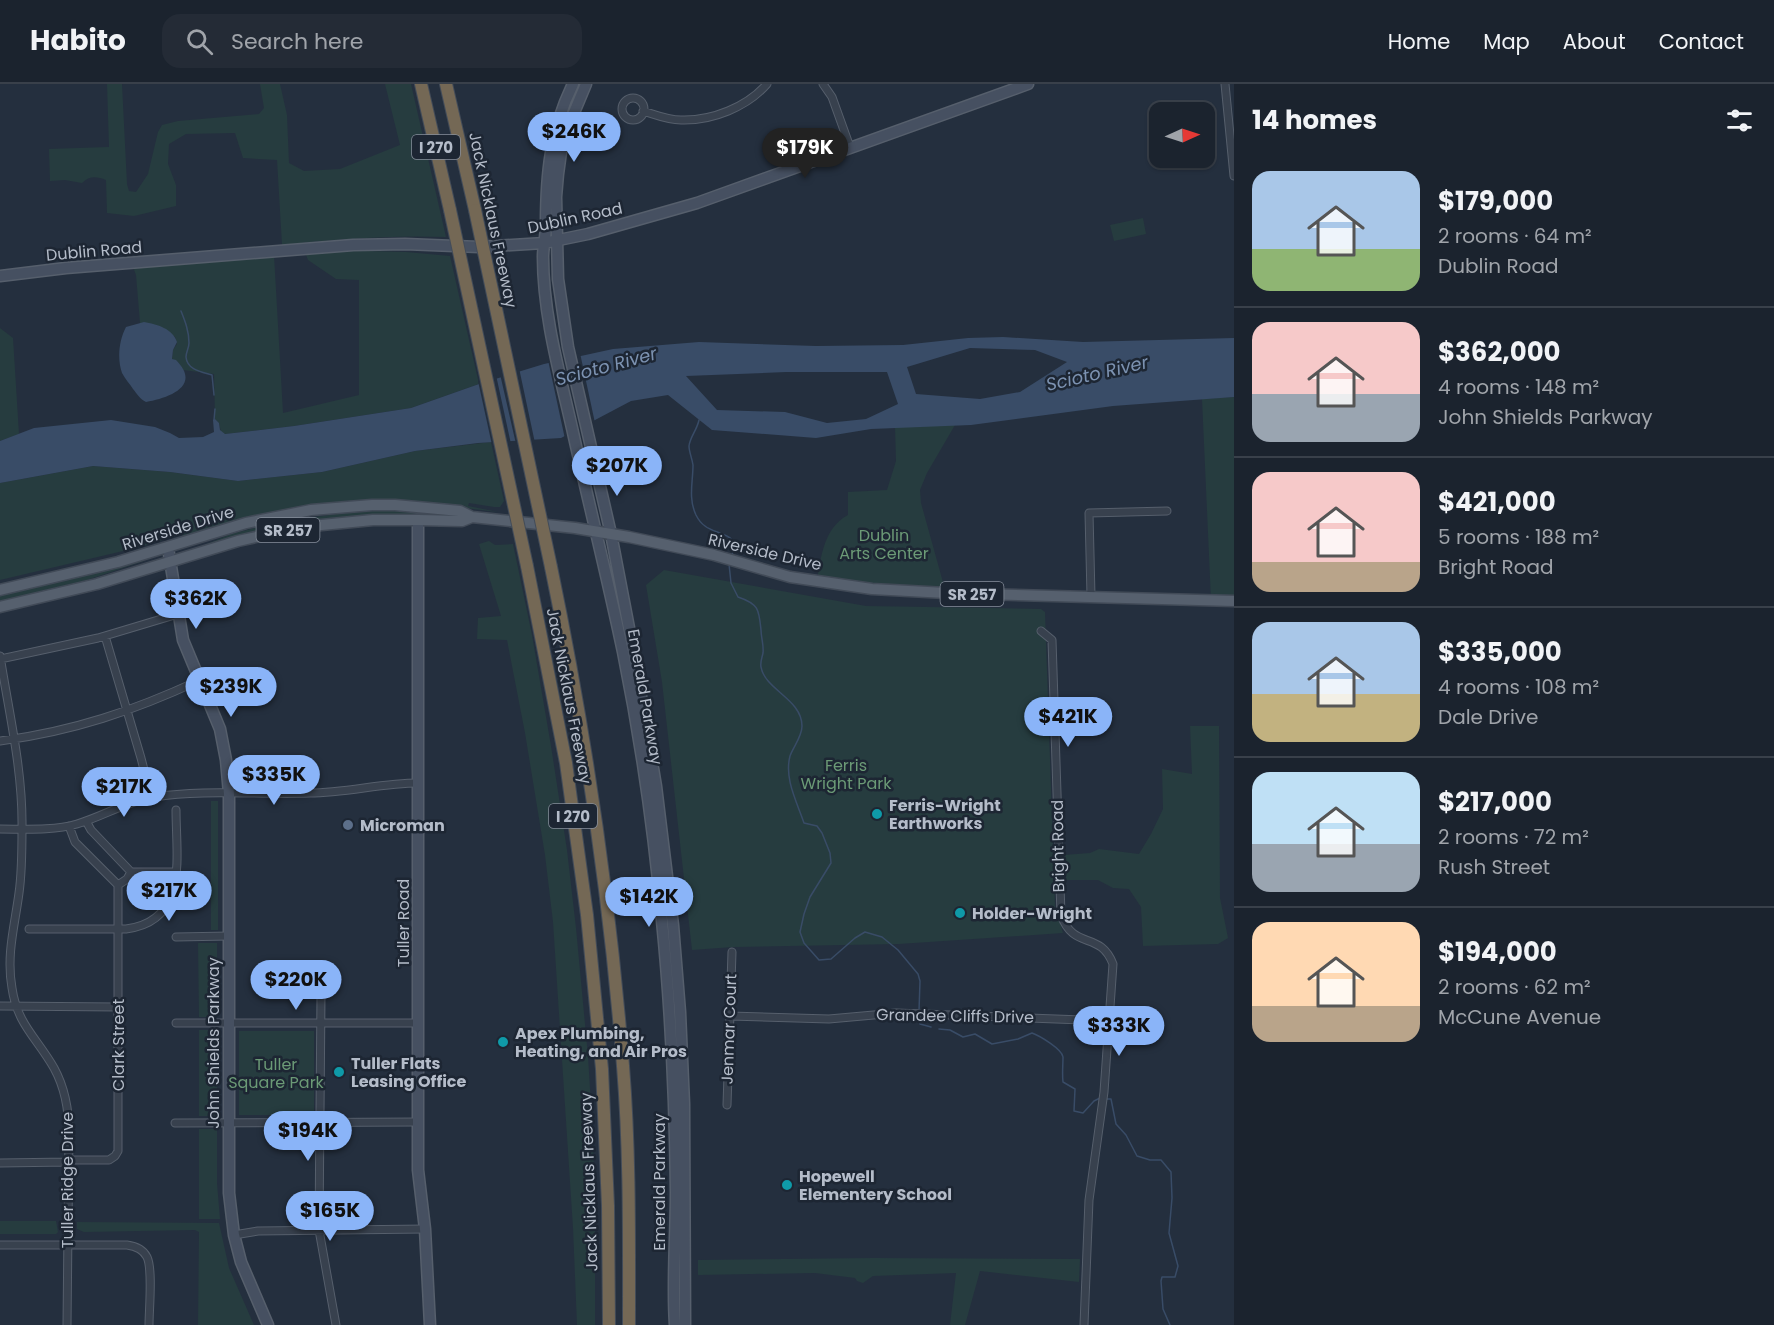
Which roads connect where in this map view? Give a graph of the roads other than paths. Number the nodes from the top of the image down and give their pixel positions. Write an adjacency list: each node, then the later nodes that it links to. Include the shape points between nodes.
1 (421, 84): 77 (highway, Jack Nicklaus Freeway / I 270, bridge, via 527,566 566,763 587,915 602,1069)
2 (446, 84): 78 (highway, Jack Nicklaus Freeway / I 270, bridge, via 571,662 588,760 624,1067)
3 (573, 84): 13 (main road, Emerald Parkway, via 550,148)
4 (586, 84): 12 (main road, Emerald Parkway, via 561,152)
5 (767, 84): 9 (street, via 749,101 708,117 682,120)
6 (823, 84): 10 (street)
7 (1028, 84): 10 (main road, Dublin Road)
8 (1225, 84): 11 (street)
9 (644, 111)
10 (850, 147): 12 (main road, Dublin Road, via 697,203)
11 (1234, 176)
12 (557, 240): 13 (main road, Dublin Road); 19 (main road, Emerald Parkway, via 566,336)
13 (544, 243): 14 (main road, Dublin Road, via 479,247 354,245); 18 (main road, Emerald Parkway, via 544,279 554,349)
14 (0, 276)
15 (1167, 511): 23 (street, via 1089,513)
16 (472, 517): 17 (main road, Riverside Drive / SR 257, via 462,522); 18 (main road, Riverside Drive / SR 257); 20 (main road, Riverside Drive / SR 257, via 460,511 424,507 334,508 246,523)
17 (417, 520): 21 (main road, Riverside Drive / SR 257, via 301,527); 34 (main road, Tuller Road)
18 (596, 531): 19 (main road, Riverside Drive / SR 257); 79 (main road, Emerald Parkway, via 624,656 662,920 674,1105)
19 (610, 534): 23 (main road, Riverside Drive / SR 257, via 714,555 790,577 872,589); 80 (main road, Emerald Parkway, via 656,786 673,925 684,1104)
20 (168, 548): 21 (main road, John Shields Parkway); 22 (main road, Riverside Drive / SR 257)
21 (171, 562): 25 (main road, Riverside Drive / SR 257); 26 (main road, John Shields Parkway)
22 (0, 590)
23 (1091, 596): 24 (main road, Riverside Drive / SR 257)
24 (1234, 601)
25 (0, 607)
26 (178, 614): 28 (street); 30 (main road, John Shields Parkway, via 185,646)
27 (1041, 631): 55 (street, Bright Road, via 1052,640 1061,915 1070,932 1098,944 1109,954 1113,964)
28 (105, 636): 29 (street); 31 (street)
29 (0, 658): 32 (street, Tuller Ridge Drive)
30 (200, 680): 31 (street); 35 (main road, John Shields Parkway, via 224,743)
31 (127, 712): 32 (street); 36 (street)
32 (14, 739): 33 (street); 41 (street, Tuller Ridge Drive)
33 (0, 741)
34 (418, 783): 35 (street, via 329,793); 59 (main road, Tuller Road)
35 (229, 794): 36 (street); 47 (main road, John Shields Parkway)
36 (151, 797): 38 (street)
37 (176, 810): 43 (street)
38 (86, 821): 39 (street); 42 (street)
39 (69, 826): 41 (street); 44 (street, via 75,842)
40 (0, 829): 41 (street)
41 (22, 829): 52 (street, Tuller Ridge Drive, via 20,891 10,957)
42 (131, 872): 43 (street); 44 (street)
43 (176, 872): 46 (street, via 173,894 161,913 141,926)
44 (118, 885): 46 (street, Clark Street)
45 (29, 929): 46 (street)
46 (119, 930): 53 (street, Clark Street)
47 (229, 936): 48 (street); 57 (main road, John Shields Parkway)
48 (176, 937)
49 (732, 952): 54 (street, Jenmar Court)
50 (321, 994): 58 (street)
51 (0, 1006): 52 (street)
52 (16, 1006): 53 (street); 65 (street, Tuller Ridge Drive, via 26,1029 62,1084 68,1112)
53 (118, 1007): 65 (street, Clark Street, via 118,1151 109,1160)
54 (729, 1016): 55 (street, Grandee Cliffs Drive, via 829,1019 896,1012); 60 (street, Jenmar Court)
55 (1110, 1021): 81 (street, Bright Road, via 1089,1200)
56 (176, 1023): 57 (street)
57 (228, 1023): 58 (street); 61 (main road, John Shields Parkway)
58 (321, 1023): 59 (street); 64 (street)
59 (418, 1023): 62 (main road, Tuller Road)
60 (727, 1105)
61 (228, 1122): 63 (street); 64 (street); 69 (main road, John Shields Parkway)
62 (418, 1122): 64 (street); 67 (main road, Tuller Road)
63 (175, 1123)
64 (321, 1123): 68 (street)
65 (69, 1161): 66 (street, Clark Street); 71 (street, Tuller Ridge Drive)
66 (0, 1163)
67 (425, 1229): 68 (street); 76 (main road, Tuller Road)
68 (320, 1230): 69 (street); 75 (street)
69 (234, 1235): 74 (main road, John Shields Parkway, via 245,1274)
70 (0, 1245): 71 (street)
71 (68, 1245): 72 (street, Tuller Ridge Drive); 73 (street, via 130,1245 144,1252 149,1266)
72 (68, 1325)
73 (149, 1325)
74 (268, 1325)
75 (336, 1325)
76 (430, 1325)
77 (609, 1325)
78 (629, 1325)
79 (675, 1325)
80 (685, 1325)
81 (1084, 1325)

